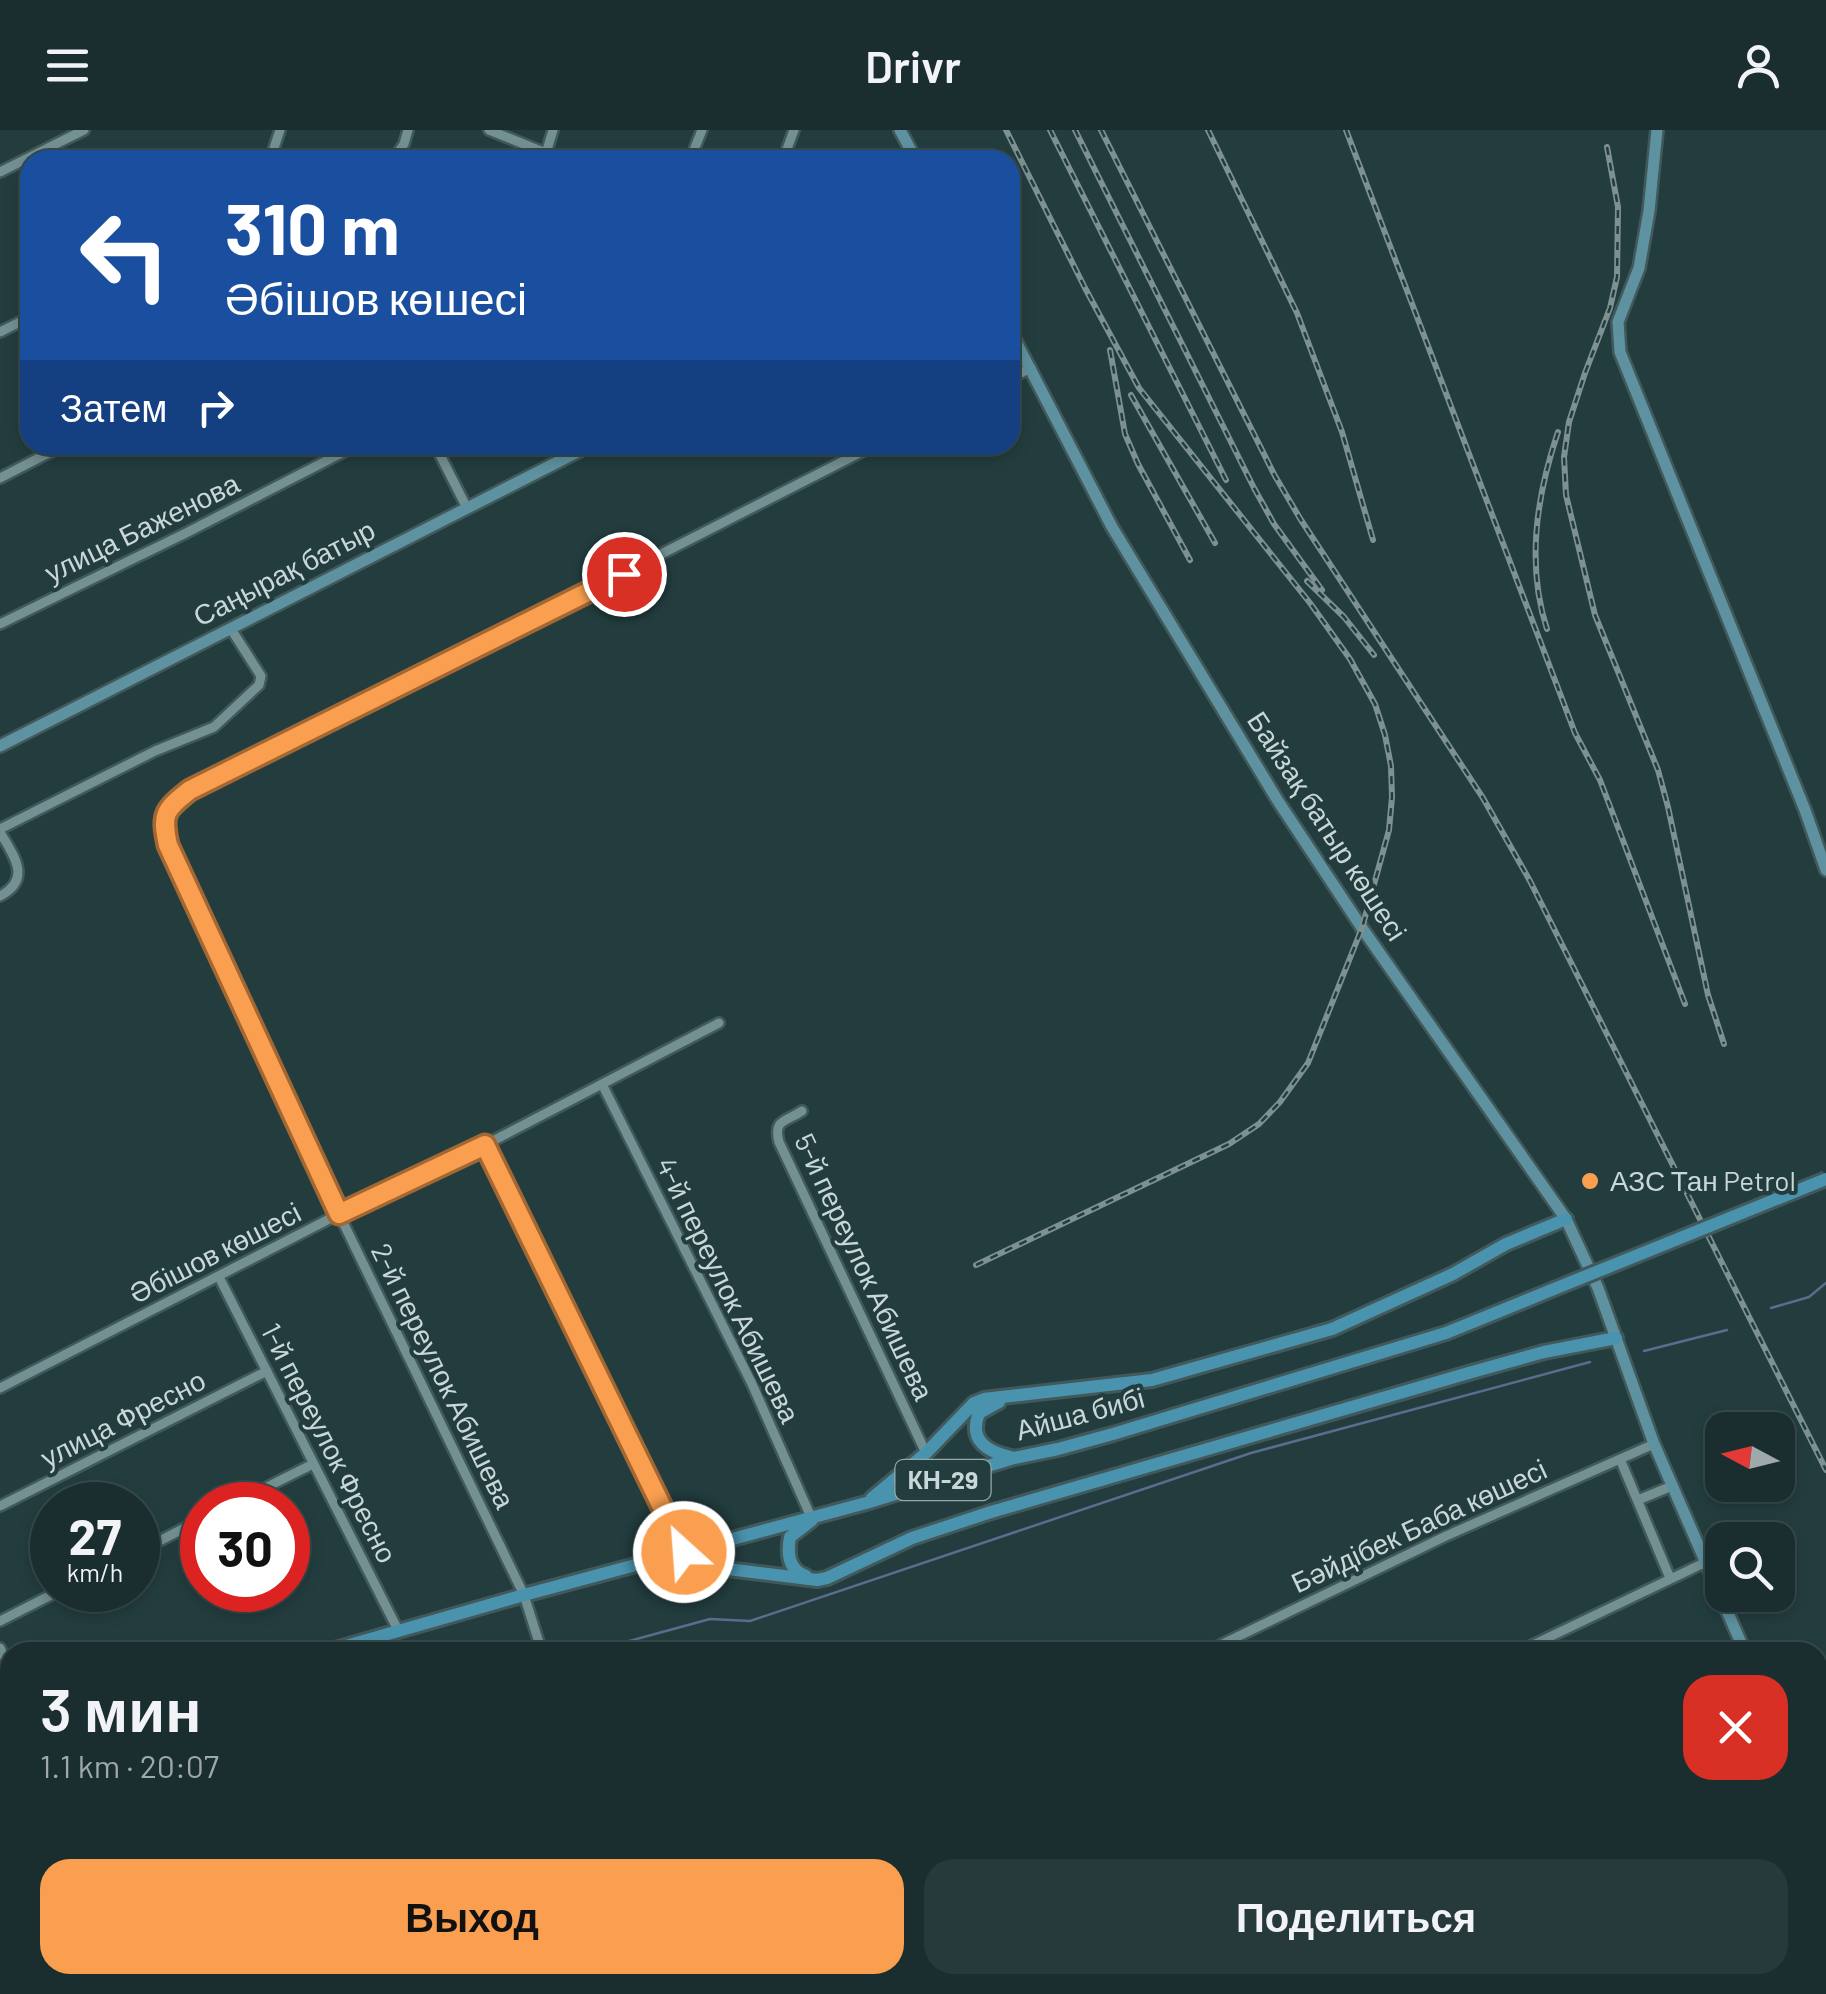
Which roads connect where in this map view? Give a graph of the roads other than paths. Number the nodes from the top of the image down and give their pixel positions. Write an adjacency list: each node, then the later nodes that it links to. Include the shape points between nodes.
1 (84, 130): 4 (street)
2 (489, 130): 5 (street)
3 (1657, 130): 20 (street, via 1638,268 1618,322 1620,352)
4 (44, 150)
5 (531, 150)
6 (1020, 348): 7 (street, Байзақ батыр көшесі)
7 (1031, 368): 8 (street); 28 (street, Байзақ батыр көшесі, via 1112,526 1278,801)
8 (1020, 373)
9 (45, 455): 14 (street)
10 (338, 455): 16 (street, улица Баженова)
11 (440, 455): 15 (street)
12 (572, 455): 15 (street, Саңырақ батыр)
13 (856, 455): 27 (street, 2-й переулок Абишева, via 190,790 165,812 168,845)
14 (0, 478)
15 (468, 508): 17 (street, Саңырақ батыр)
16 (0, 624)
17 (231, 629): 18 (street, Саңырақ батыр); 19 (street, via 261,680 214,727)
18 (0, 746)
19 (0, 830): 21 (street, via 18,864 12,890)
20 (1826, 870)
21 (0, 896)
22 (719, 1023): 23 (street, Әбішов көшесі)
23 (602, 1084): 25 (street, Әбішов көшесі); 44 (street, 4-й переулок Абишева)
24 (802, 1110): 35 (street, 5-й переулок Абишева, via 780,1123 779,1142)
25 (485, 1145): 27 (street, Әбішов көшесі); 45 (street)
26 (1826, 1179): 36 (main road, Айша бибі / КН-29, bridge, via 1446,1333)
27 (339, 1214): 29 (street, Әбішов көшесі); 50 (street, 2-й переулок Абишева)
28 (1566, 1220): 30 (street, Байзақ батыр көшесі); 33 (main road, via 1332,1329 1152,1380)
29 (219, 1277): 31 (street, 1-й переулок Фресно); 32 (street, Әбішов көшесі)
30 (1616, 1338): 34 (street, Байзақ батыр көшесі); 49 (main road, via 1544,1352 991,1512)
31 (267, 1371): 38 (street, 1-й переулок Фресно); 43 (street, улица Фресно)
32 (0, 1388)
33 (1016, 1396): 35 (main road, via 974,1403); 36 (main road, via 990,1406 975,1423 989,1452)
34 (1654, 1444): 37 (street, Бәйдібек Баба көшесі); 40 (street, Байзақ батыр көшесі)
35 (926, 1453): 42 (main road)
36 (1014, 1458): 42 (main road, Айша бибі / КН-29)
37 (1620, 1458): 41 (street); 56 (street, Бәйдібек Баба көшесі)
38 (313, 1464): 39 (street); 53 (street, 1-й переулок Фресно)
39 (277, 1482)
40 (1672, 1486): 41 (street); 47 (street, Байзақ батыр көшесі)
41 (1638, 1500): 48 (street)
42 (866, 1504): 44 (main road, Айша бибі / КН-29)
43 (0, 1506)
44 (816, 1516): 45 (main road, Айша бибі / КН-29); 49 (main road, via 790,1537 788,1548 798,1574)
45 (684, 1552): 46 (main road, Айша бибі / КН-29)
46 (656, 1561): 49 (main road); 50 (main road, Айша бибі / КН-29)
47 (1704, 1563): 48 (street); 58 (street, Байзақ батыр көшесі)
48 (1670, 1578): 57 (street)
49 (818, 1580)
50 (524, 1595): 53 (main road, Айша бибі / КН-29); 55 (street, 2-й переулок Абишева)
51 (30, 1605): 52 (street)
52 (0, 1620)
53 (398, 1630): 54 (main road, Айша бибі / КН-29)
54 (358, 1642)
55 (539, 1642)
56 (1227, 1642)
57 (1539, 1642)
58 (1738, 1642)

